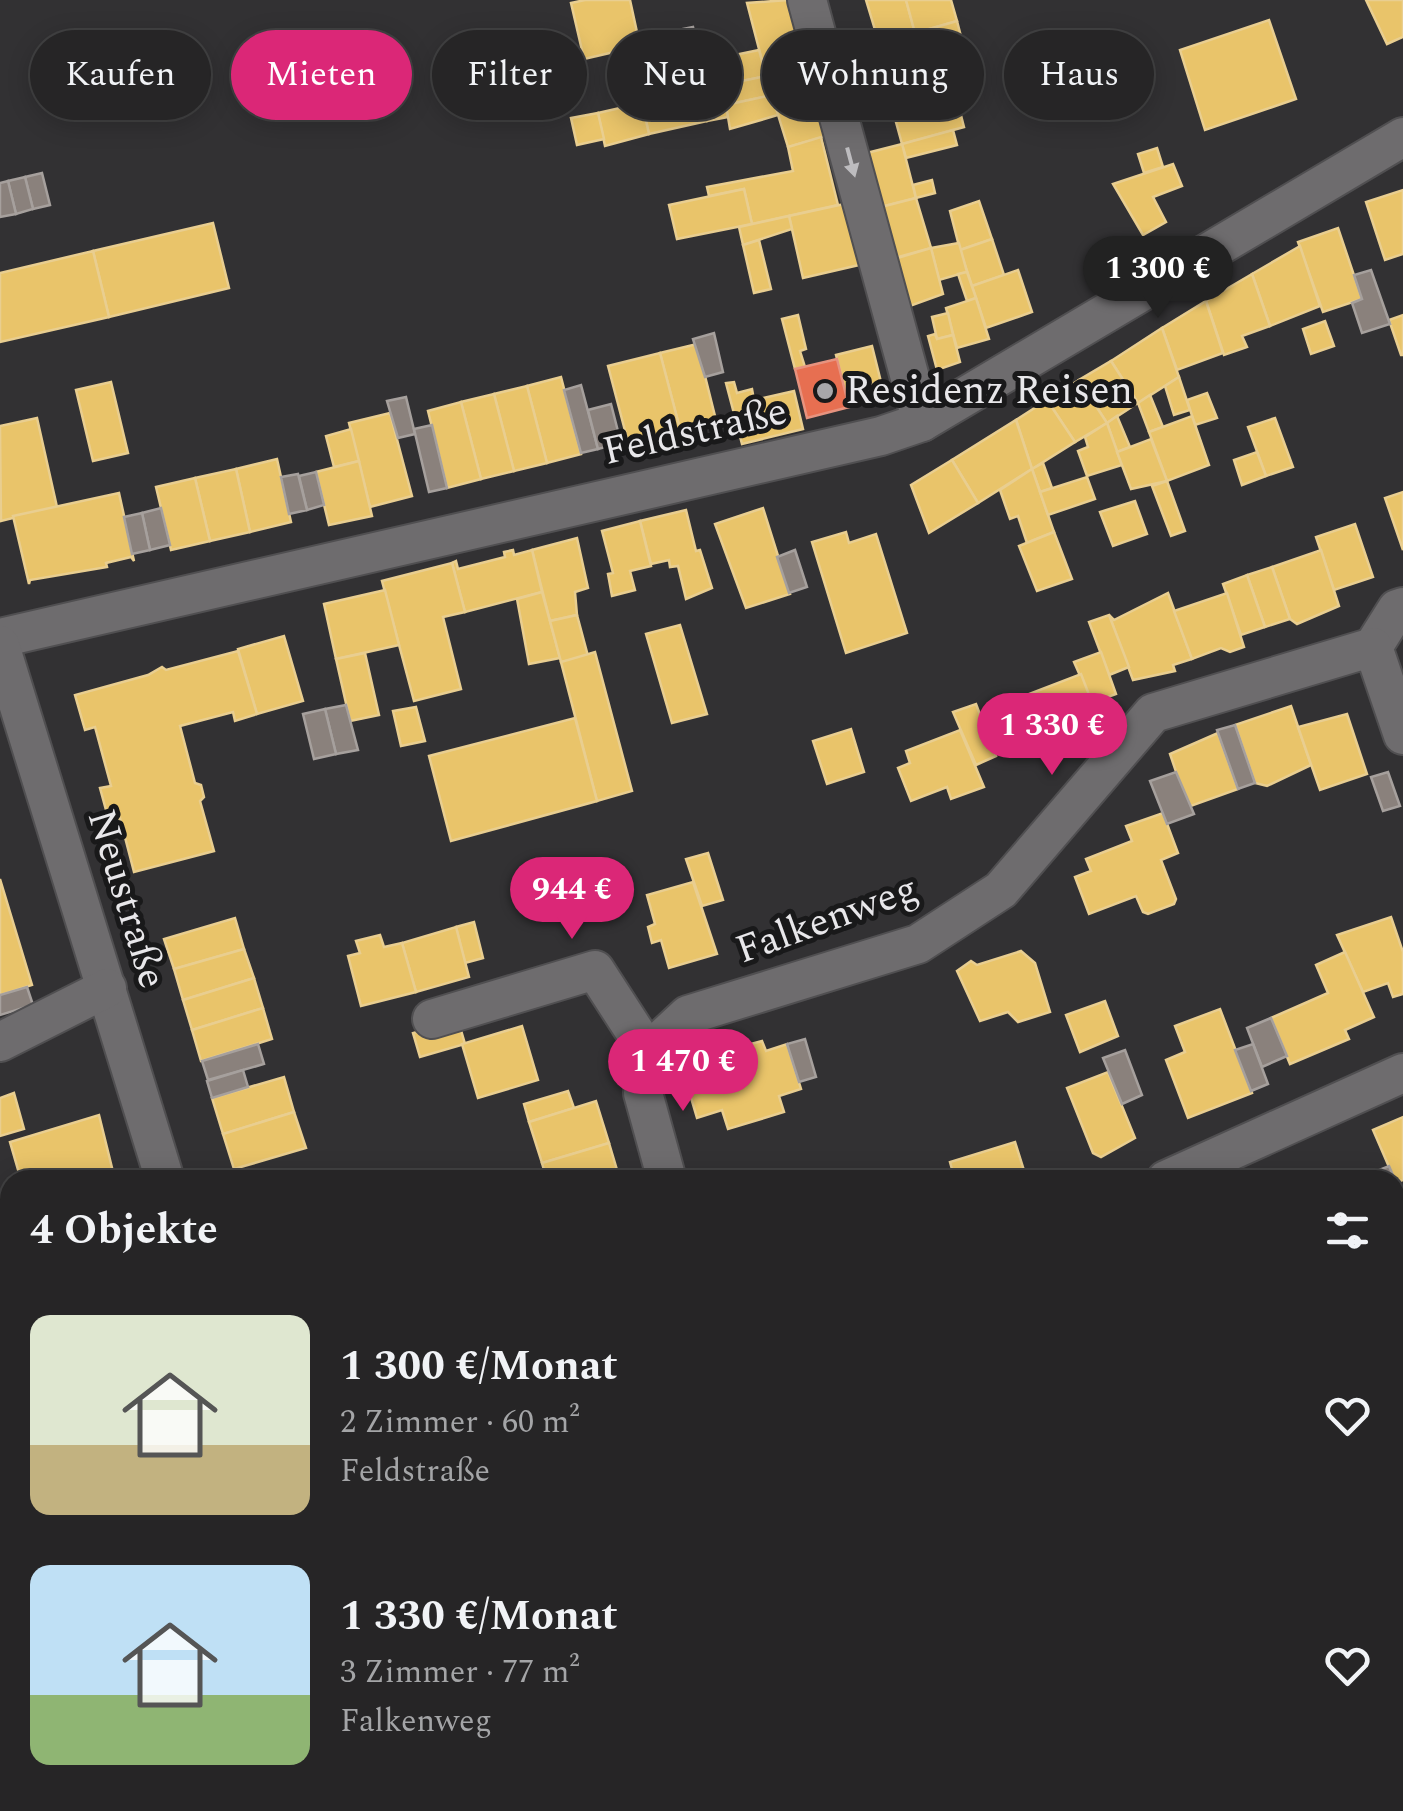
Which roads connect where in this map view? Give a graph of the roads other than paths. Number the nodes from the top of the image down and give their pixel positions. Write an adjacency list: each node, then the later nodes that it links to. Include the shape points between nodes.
1 (807, 0): 3 (street, one-way to 3)
2 (1403, 137): 3 (street, Feldstraße)
3 (922, 422): 5 (street, Feldstraße)
4 (1403, 607): 6 (street)
5 (0, 642): 8 (street, Neustraße)
6 (1373, 647): 7 (street); 11 (street, Falkenweg, via 1154,713 1001,890 918,944 688,1015)
7 (1403, 735)
8 (106, 988): 10 (street); 13 (street, Neustraße)
9 (432, 1018): 11 (street, via 596,970)
10 (0, 1042)
11 (648, 1052): 14 (street, via 643,1093)
12 (1403, 1072): 15 (street)
13 (162, 1170)
14 (665, 1170)
15 (1188, 1170)

